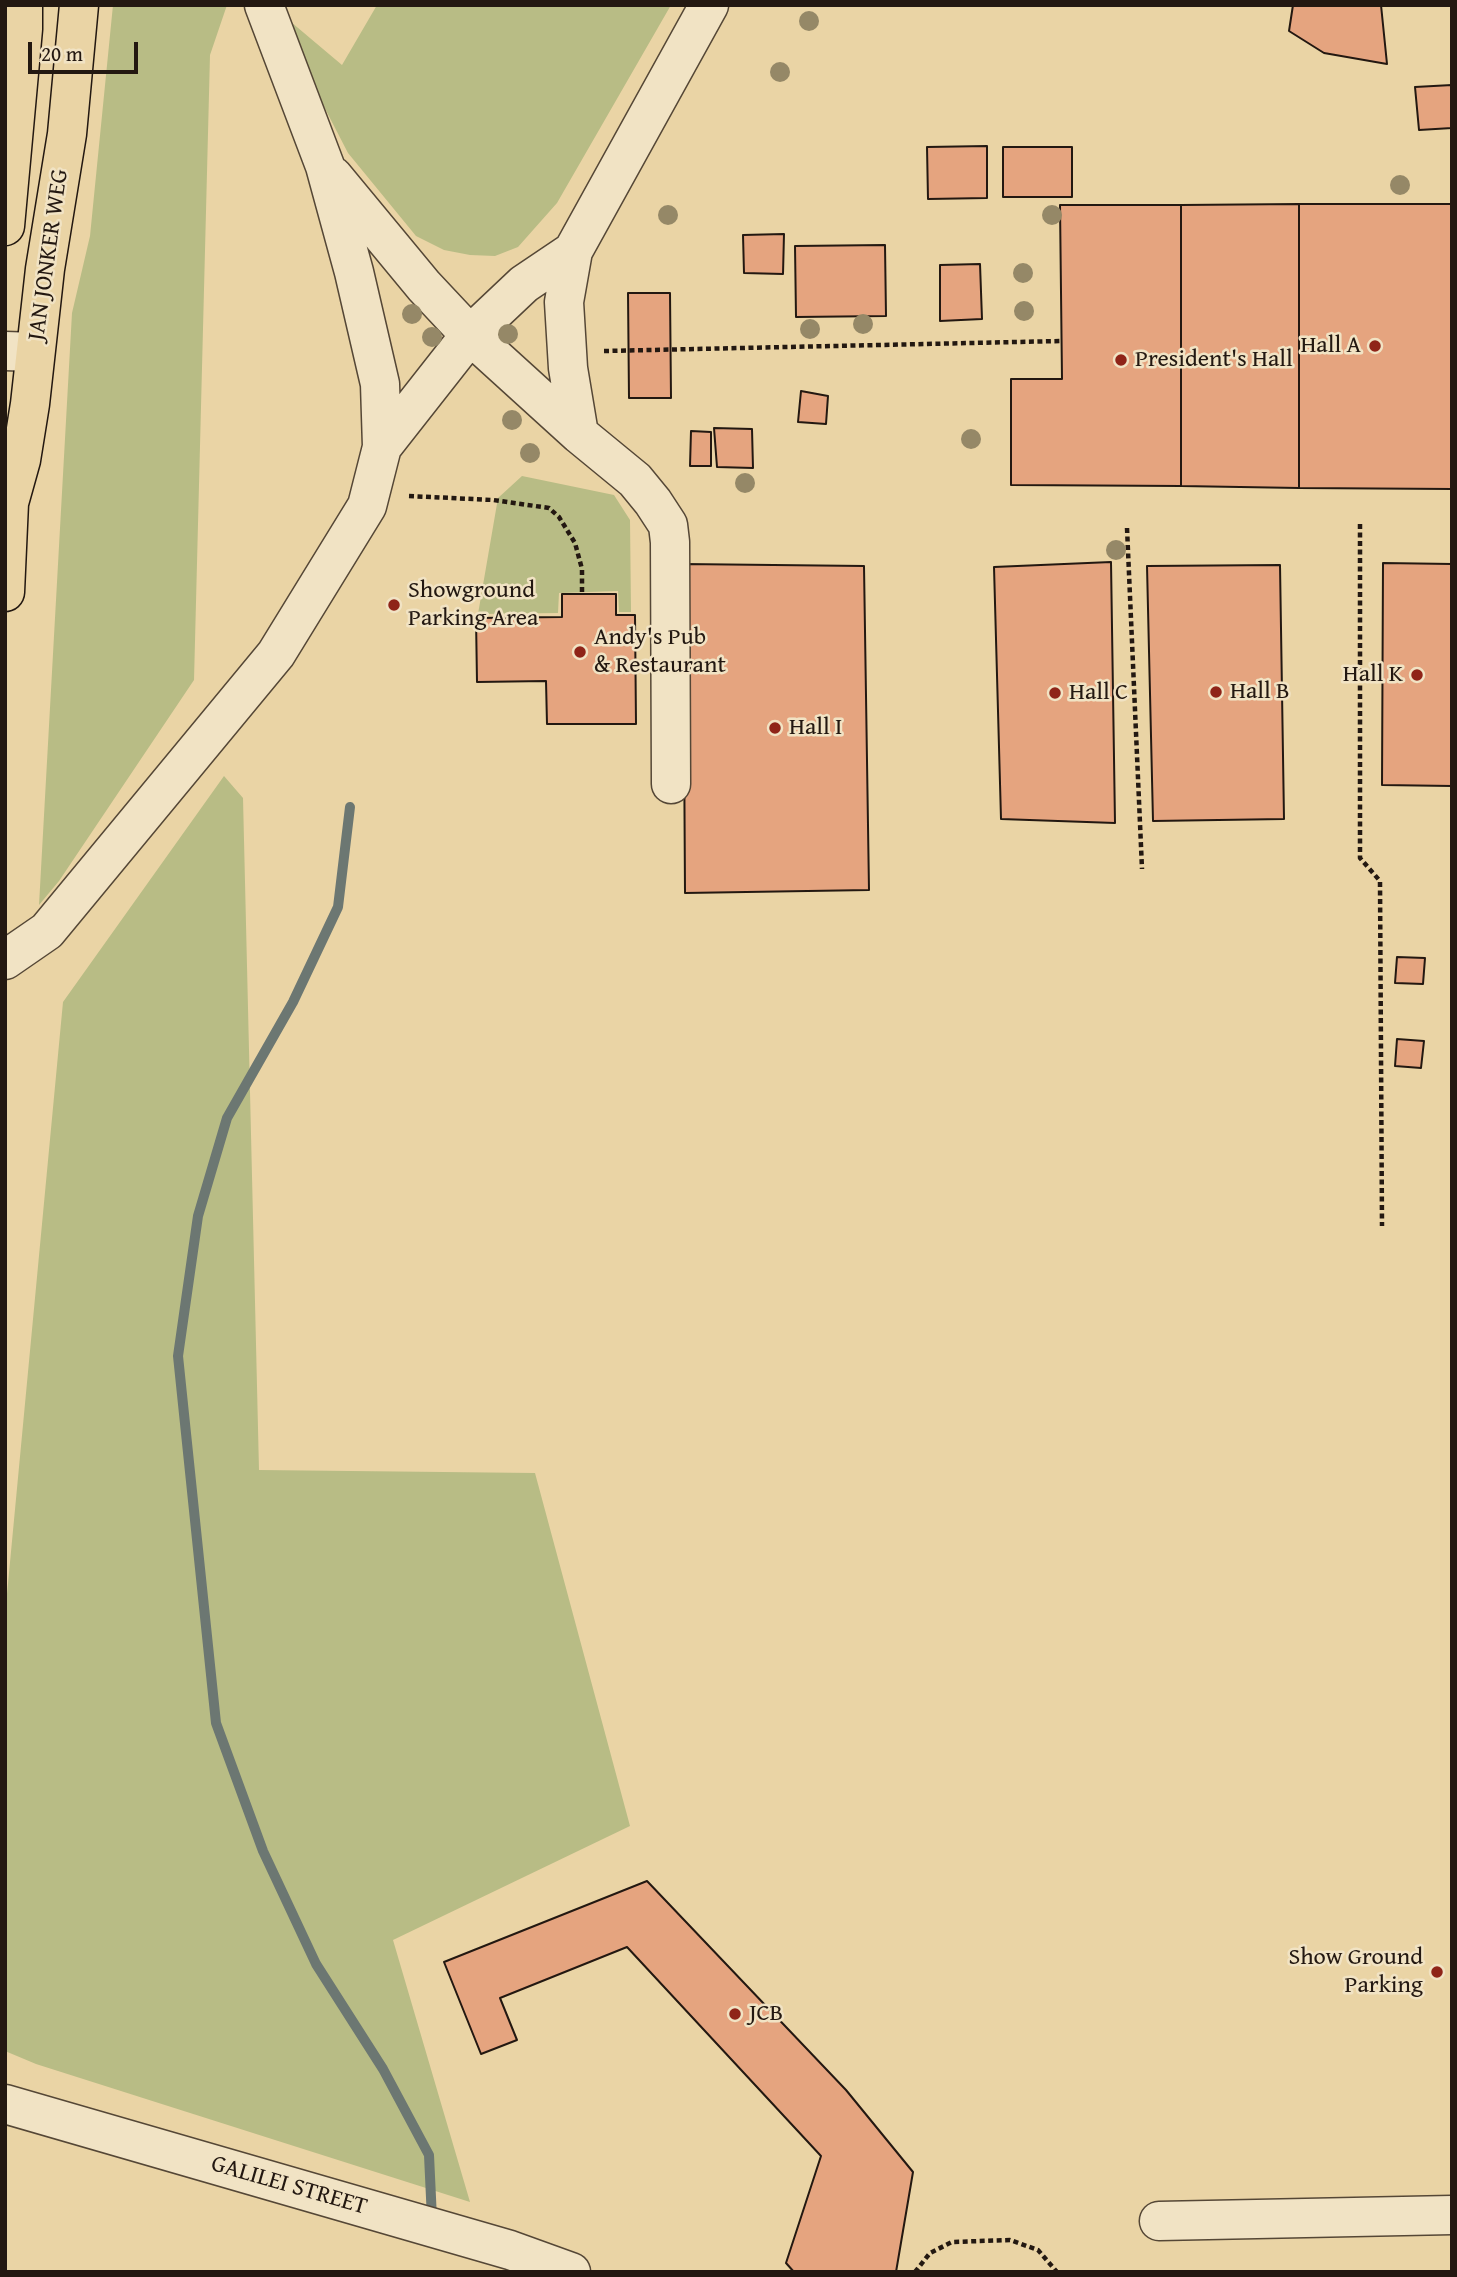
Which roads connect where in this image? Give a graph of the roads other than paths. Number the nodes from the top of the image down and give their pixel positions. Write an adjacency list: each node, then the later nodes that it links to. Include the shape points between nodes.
1 (23, 5): 6 (main road, JAN JONKER WEG)
2 (79, 5): 9 (main road, JAN JONKER WEG, via 67,134 45,268)
3 (264, 5): 5 (street)
4 (709, 5): 7 (street)
5 (325, 166): 8 (street); 11 (street, via 380,384)
6 (5, 226)
7 (573, 251): 8 (street, via 524,284); 10 (street, via 564,302)
8 (470, 335): 10 (street); 11 (street)
9 (20, 352): 12 (main road, JAN JONKER WEG, via 30,404 22,460)
10 (579, 434): 14 (street, via 635,480 668,525)
11 (382, 447): 15 (street, via 367,506 276,654 47,931)
12 (7, 494): 13 (main road, JAN JONKER WEG)
13 (5, 592)
14 (671, 784)
15 (5, 960)
16 (5, 2104): 19 (street, GALILEI STREET, via 510,2250)
17 (1452, 2215): 18 (street)
18 (1158, 2221)
19 (571, 2272)

